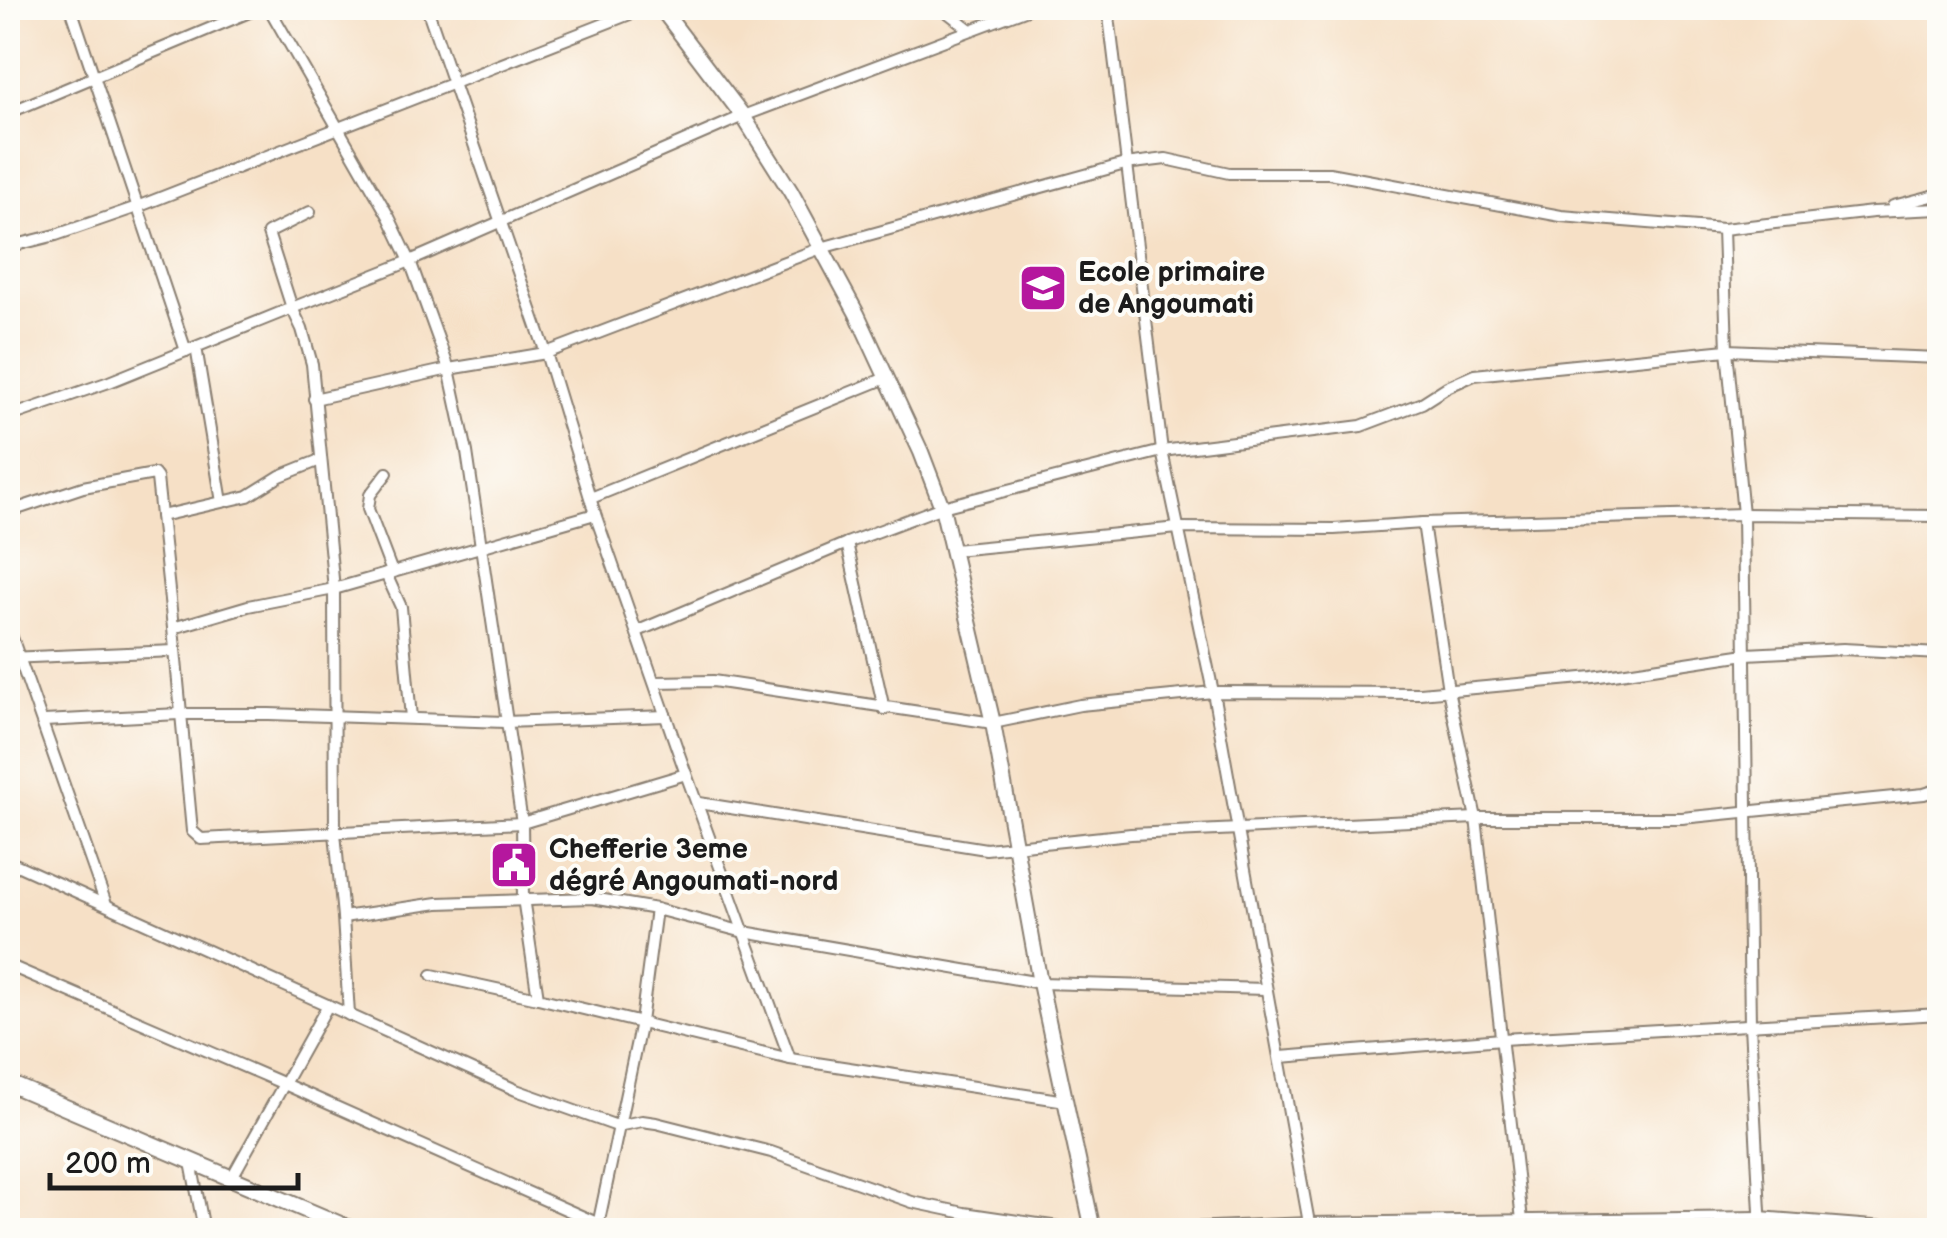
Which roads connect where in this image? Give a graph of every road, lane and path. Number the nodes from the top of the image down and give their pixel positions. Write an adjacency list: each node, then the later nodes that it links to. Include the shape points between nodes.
1 (71, 8): 11 (street)
2 (259, 8): 11 (street)
3 (269, 8): 15 (street)
4 (427, 8): 12 (street)
5 (645, 8): 12 (street)
6 (661, 8): 14 (main road)
7 (942, 8): 10 (street)
8 (1030, 8): 10 (street)
9 (1108, 8): 16 (street)
10 (969, 29): 14 (street)
11 (92, 76): 13 (street); 18 (street)
12 (453, 84): 15 (street); 22 (street)
13 (8, 113)
14 (743, 116): 22 (street); 25 (main road)
15 (338, 126): 18 (street); 26 (street)
16 (1125, 164): 23 (street, via 1166,159 1228,173 1329,174 1561,216); 25 (street); 36 (street)
17 (1940, 194): 21 (street)
18 (137, 207): 24 (street); 28 (street)
19 (1940, 209): 21 (street)
20 (310, 212): 27 (street, via 268,233)
21 (1873, 212): 23 (street)
22 (501, 222): 26 (street); 30 (street)
23 (1723, 229): 29 (street)
24 (8, 247)
25 (821, 248): 30 (street); 33 (main road)
26 (410, 260): 27 (street); 32 (street)
27 (292, 308): 28 (street); 34 (street, via 308,346)
28 (191, 349): 35 (street); 40 (street)
29 (1727, 350): 31 (street); 36 (street, via 1474,375 1361,426); 44 (street)
30 (546, 353): 32 (street); 39 (street)
31 (1940, 358)
32 (450, 369): 34 (street); 50 (street)
33 (886, 378): 39 (street); 41 (main road)
34 (314, 399): 37 (street)
35 (8, 417)
36 (1162, 451): 41 (street); 48 (street)
37 (320, 460): 40 (street); 53 (street)
38 (387, 473): 52 (street, via 368,508)
39 (592, 498): 43 (street)
40 (222, 502): 45 (street)
41 (942, 507): 49 (street); 51 (main road)
42 (8, 512): 45 (street, via 148,473 157,478)
43 (595, 514): 50 (street); 56 (street)
44 (1743, 514): 46 (street); 47 (street); 58 (street)
45 (161, 516): 55 (street)
46 (1940, 516)
47 (1423, 523): 48 (street); 62 (street)
48 (1178, 528): 51 (street); 63 (street)
49 (847, 543): 56 (street); 64 (street)
50 (482, 546): 52 (street); 70 (street)
51 (954, 550): 71 (main road)
52 (389, 573): 53 (street); 68 (street, via 401,608)
53 (334, 590): 55 (street); 66 (street)
54 (8, 626): 60 (street)
55 (173, 628): 57 (street)
56 (638, 630): 61 (street)
57 (174, 650): 60 (street); 65 (street)
58 (1746, 654): 59 (street); 62 (street); 75 (street)
59 (1940, 654)
60 (13, 658): 69 (street)
61 (655, 682): 64 (street, via 713,681); 67 (street)
62 (1448, 690): 63 (street); 76 (street)
63 (1212, 692): 71 (street, via 1080,705); 78 (street)
64 (884, 709): 71 (street)
65 (179, 714): 66 (street); 69 (street); 79 (street, via 196,836)
66 (335, 715): 68 (street); 79 (street)
67 (666, 716): 70 (street); 72 (street)
68 (412, 718): 70 (street)
69 (44, 721): 83 (street)
70 (506, 722): 77 (street)
71 (992, 723): 80 (main road)
72 (686, 774): 74 (street); 77 (street)
73 (1940, 790): 75 (street)
74 (699, 803): 80 (street, via 952,846); 86 (street)
75 (1748, 812): 76 (street); 96 (street)
76 (1476, 818): 78 (street); 97 (street)
77 (522, 823): 79 (street); 82 (street)
78 (1238, 831): 80 (street, via 1130,834); 90 (street)
79 (335, 833): 85 (street)
80 (1016, 848): 89 (main road)
81 (8, 861): 83 (street)
82 (524, 898): 84 (street, via 592,898); 85 (street, via 438,902); 91 (street)
83 (106, 904): 92 (street)
84 (656, 908): 86 (street); 95 (street)
85 (343, 917): 94 (street)
86 (744, 932): 89 (street); 99 (street)
87 (8, 966): 101 (street)
88 (432, 975): 91 (street)
89 (1040, 983): 90 (street); 102 (main road)
90 (1266, 988): 98 (street)
91 (538, 998): 95 (street)
92 (328, 1005): 94 (street); 101 (street)
93 (1940, 1014): 96 (street)
94 (349, 1015): 103 (street, via 516,1090)
95 (641, 1022): 99 (street); 103 (street)
96 (1750, 1025): 97 (street); 106 (street)
97 (1502, 1039): 98 (street); 107 (street)
98 (1281, 1057): 108 (street)
99 (790, 1059): 102 (street)
100 (8, 1082): 104 (highway)
101 (282, 1083): 105 (street); 110 (street)
102 (1066, 1101): 115 (main road)
103 (617, 1126): 110 (street); 114 (street, via 656,1123 772,1152 924,1205)
104 (191, 1162): 105 (highway); 112 (street)
105 (231, 1179): 113 (highway)
106 (1760, 1216): 107 (street); 109 (street, via 1898,1228); 117 (street)
107 (1522, 1220): 108 (street)
108 (1309, 1222): 116 (street)
109 (1940, 1224)
110 (598, 1227)
111 (192, 1230): 112 (street)
112 (204, 1230)
113 (353, 1230)
114 (1079, 1230)
115 (1092, 1230)
116 (1142, 1230)
117 (1761, 1230)

